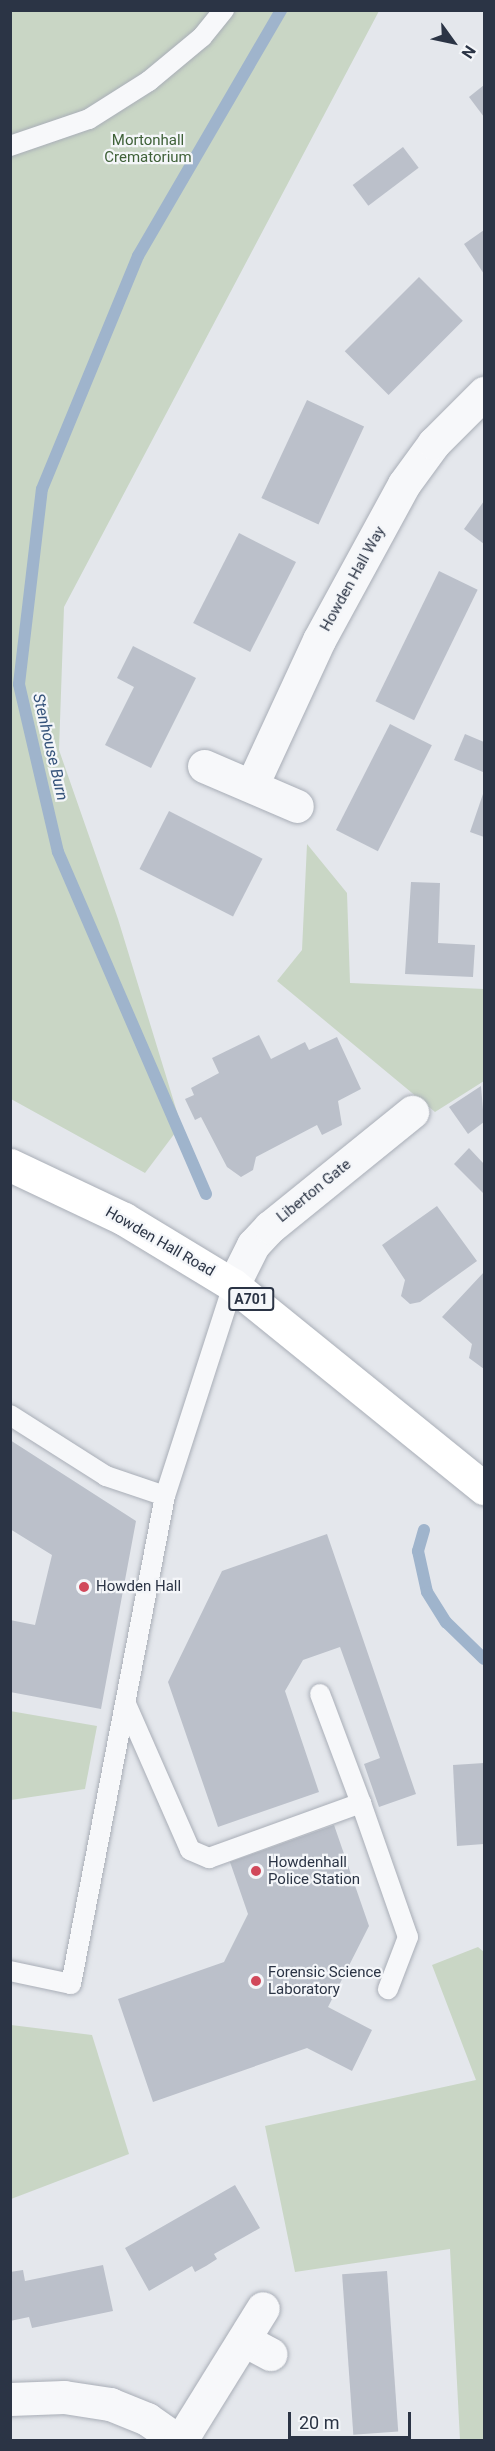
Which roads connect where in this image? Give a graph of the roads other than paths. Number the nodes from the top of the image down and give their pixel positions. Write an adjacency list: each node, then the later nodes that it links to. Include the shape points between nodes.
1 (224, 10): 2 (lane, via 202,37 149,81 89,119)
2 (10, 146)
3 (484, 393): 5 (street, Howden Hall Way, via 434,443 404,484 319,640)
4 (204, 766): 5 (street)
5 (252, 785): 6 (street)
6 (297, 806)
7 (412, 1112): 9 (street, Liberton Gate, via 270,1227 253,1245)
8 (10, 1165): 9 (main road, Howden Hall Road / A701, via 124,1219)
9 (234, 1285): 11 (main road, Howden Hall Road / A701); 12 (lane)
10 (10, 1415): 12 (lane, via 106,1476)
11 (478, 1488)
12 (165, 1496): 14 (lane)
13 (320, 1694): 15 (lane)
14 (126, 1704): 15 (lane, via 190,1850 209,1858); 16 (lane, via 71,1984)
15 (361, 1803): 17 (lane, via 408,1937)
16 (10, 1971)
17 (388, 1989)
18 (264, 2308): 20 (street, via 257,2347)
19 (10, 2399): 20 (street, via 64,2397 110,2404)
20 (179, 2440)

